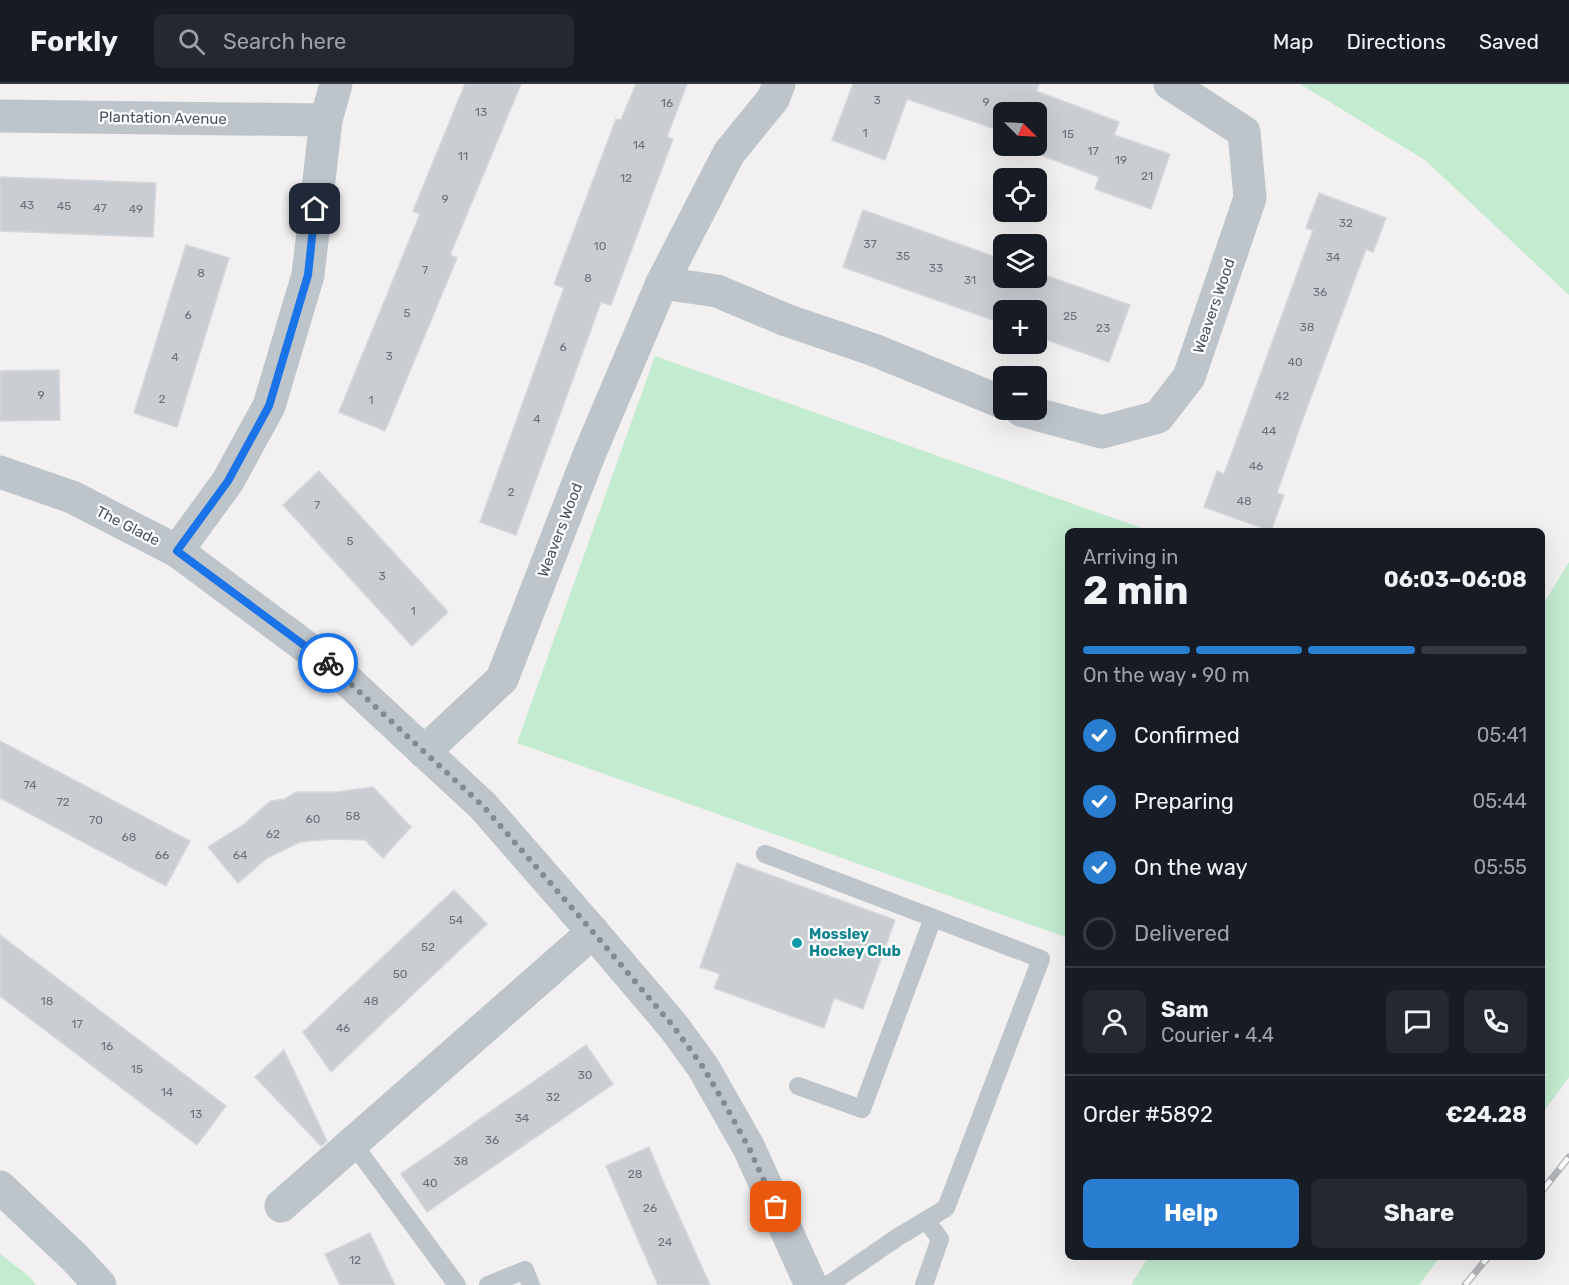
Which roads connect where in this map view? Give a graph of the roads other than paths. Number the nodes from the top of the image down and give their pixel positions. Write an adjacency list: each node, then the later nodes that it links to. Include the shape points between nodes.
1 (336, 84): 5 (street)
2 (779, 84): 6 (street, Weavers Wood, via 772,99 729,153)
3 (1170, 84): 8 (street, Weavers Wood, via 1244,132 1250,198 1189,377 1158,417 1102,432)
4 (0, 116): 5 (street, Plantation Avenue)
5 (326, 120): 10 (street, via 308,275 269,406 228,481)
6 (662, 283): 7 (street, via 717,291); 11 (street, Weavers Wood, via 589,455 502,679)
7 (993, 399)
8 (1047, 417)
9 (0, 472): 10 (street, The Glade, via 72,497)
10 (177, 551): 11 (street, The Glade, via 333,667)
11 (424, 752): 14 (street, The Glade, via 483,806)
12 (765, 854): 13 (lane)
13 (933, 918): 15 (lane, via 862,1109); 19 (lane, via 1041,959 946,1208)
14 (593, 932): 16 (street); 24 (street, The Glade, via 703,1067 749,1148)
15 (798, 1086)
16 (352, 1142): 18 (street); 21 (lane)
17 (0, 1187): 20 (street)
18 (281, 1206)
19 (926, 1220): 25 (lane); 26 (lane, via 940,1239)
20 (100, 1285)
21 (457, 1285)
22 (488, 1285): 23 (lane, via 525,1270)
23 (531, 1285)
24 (811, 1285)
25 (828, 1285)
26 (924, 1285)

